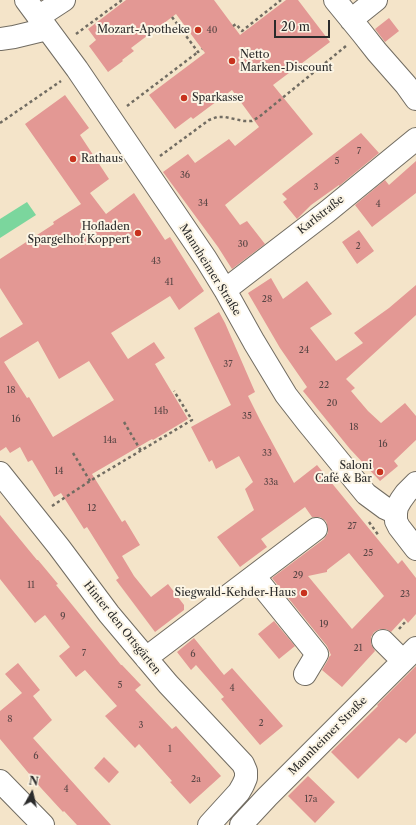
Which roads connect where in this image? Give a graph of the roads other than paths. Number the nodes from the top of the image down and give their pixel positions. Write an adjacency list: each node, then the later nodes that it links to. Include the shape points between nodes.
1 (64, 0): 4 (street)
2 (335, 0): 5 (street)
3 (376, 0): 5 (street)
4 (37, 15): 6 (street, via 14,37); 9 (street, Mannheimer Straße, via 77,69)
5 (356, 26): 7 (street)
6 (0, 39)
7 (416, 99)
8 (416, 139): 9 (street, Karlstraße)
9 (225, 290): 12 (street, Mannheimer Straße, via 286,395 366,494)
10 (0, 474): 18 (street, Hinter den Ortsgärten)
11 (416, 483): 12 (street, via 397,506)
12 (396, 513): 14 (street, via 399,528)
13 (316, 529): 15 (street)
14 (416, 549)
15 (254, 576): 18 (street); 19 (street, via 317,654)
16 (383, 641): 17 (street)
17 (410, 654): 23 (street, Mannheimer Straße)
18 (146, 658): 22 (street, Hinter den Ortsgärten, via 243,764 246,771 246,778 239,792)
19 (305, 674)
20 (0, 781): 21 (street)
21 (43, 825)
22 (209, 825)
23 (241, 825)

